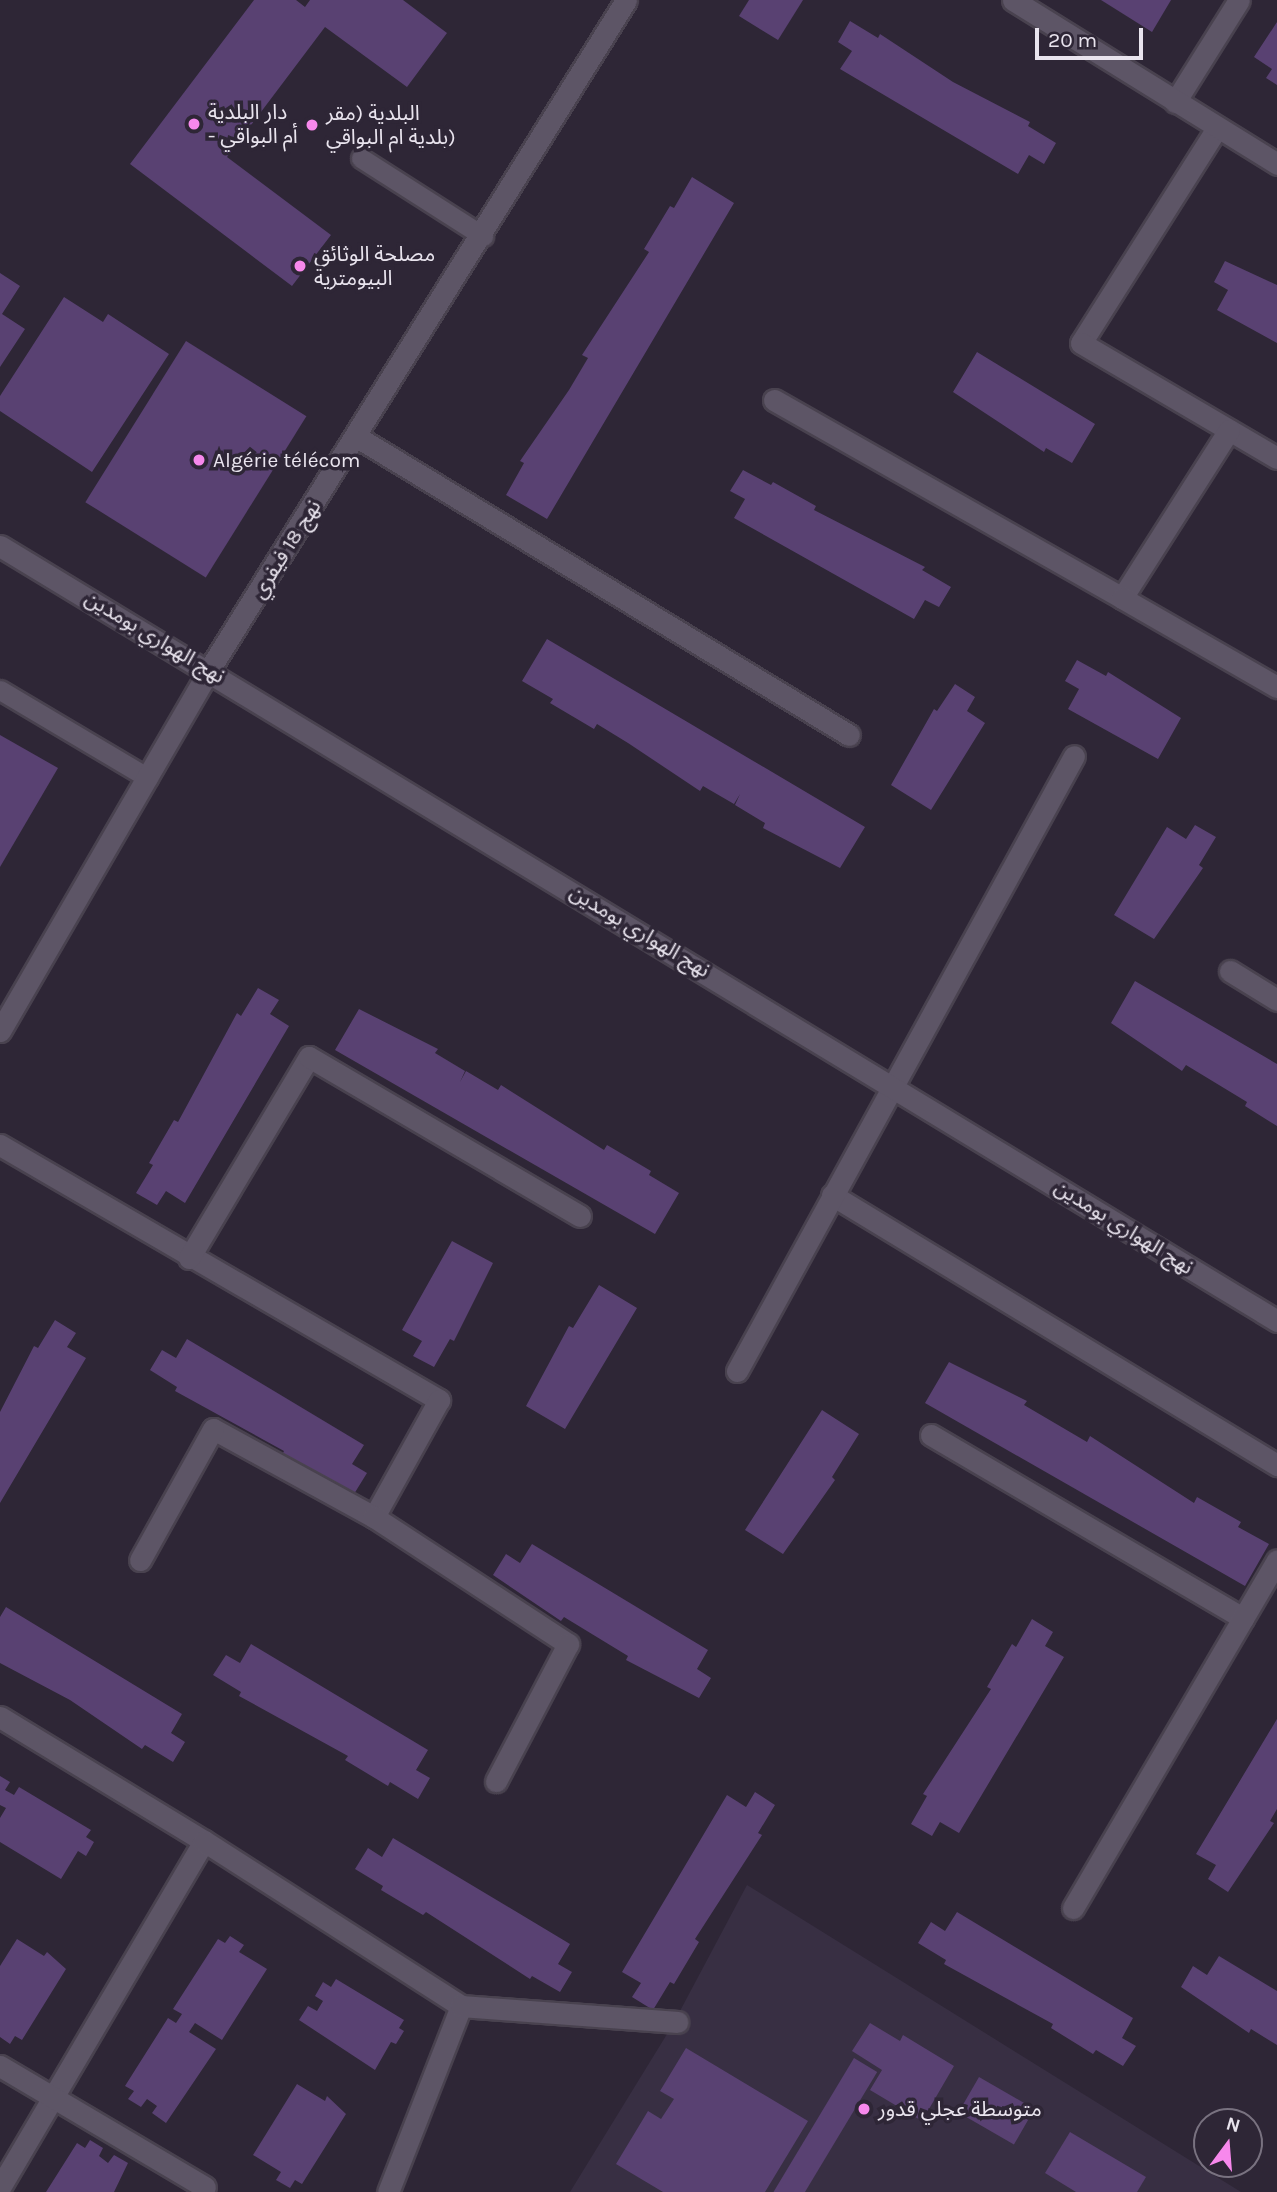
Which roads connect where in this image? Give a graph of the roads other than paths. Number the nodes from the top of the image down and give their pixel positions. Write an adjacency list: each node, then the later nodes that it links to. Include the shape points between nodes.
1 (626, 0): 8 (street, نهج 18 فيفري)
2 (1013, 0): 4 (street)
3 (1239, 0): 4 (street)
4 (1175, 102): 5 (street)
5 (1217, 128): 7 (street); 10 (street, via 1081,342)
6 (361, 158): 8 (lane)
7 (1277, 163)
8 (482, 236): 11 (street, نهج 18 فيفري)
9 (774, 400): 14 (street)
10 (1229, 430): 12 (street); 14 (street)
11 (357, 437): 15 (street, نهج 18 فيفري); 18 (street)
12 (1277, 458)
13 (0, 546): 15 (street, نهج الهواري بومدين)
14 (1122, 598): 16 (street)
15 (209, 670): 20 (street, نهج 18 فيفري); 24 (street, نهج الهواري بومدين)
16 (1277, 687)
17 (0, 690): 20 (lane)
18 (849, 735)
19 (1074, 756): 24 (street)
20 (148, 778): 23 (street, نهج 18 فيفري)
21 (1230, 971): 22 (street)
22 (1277, 1000)
23 (0, 1031)
24 (896, 1087): 26 (street); 29 (street, نهج الهواري بومدين)
25 (0, 1145): 28 (street)
26 (832, 1195): 30 (street); 32 (street)
27 (580, 1216): 28 (street, via 309,1058)
28 (189, 1258): 33 (street, via 439,1400)
29 (1277, 1321)
30 (737, 1371)
31 (931, 1436): 36 (street)
32 (1277, 1465)
33 (374, 1517): 34 (street, via 213,1429); 38 (street, via 568,1644)
34 (140, 1560)
35 (1277, 1560): 36 (street)
36 (1242, 1618): 40 (street)
37 (0, 1717): 39 (street)
38 (496, 1781)
39 (204, 1841): 41 (street); 44 (street)
40 (1073, 1908)
41 (461, 2006): 42 (street); 47 (street)
42 (677, 2022)
43 (0, 2066): 44 (street)
44 (53, 2097): 45 (street); 46 (street)
45 (0, 2187)
46 (205, 2188)
47 (388, 2192)

